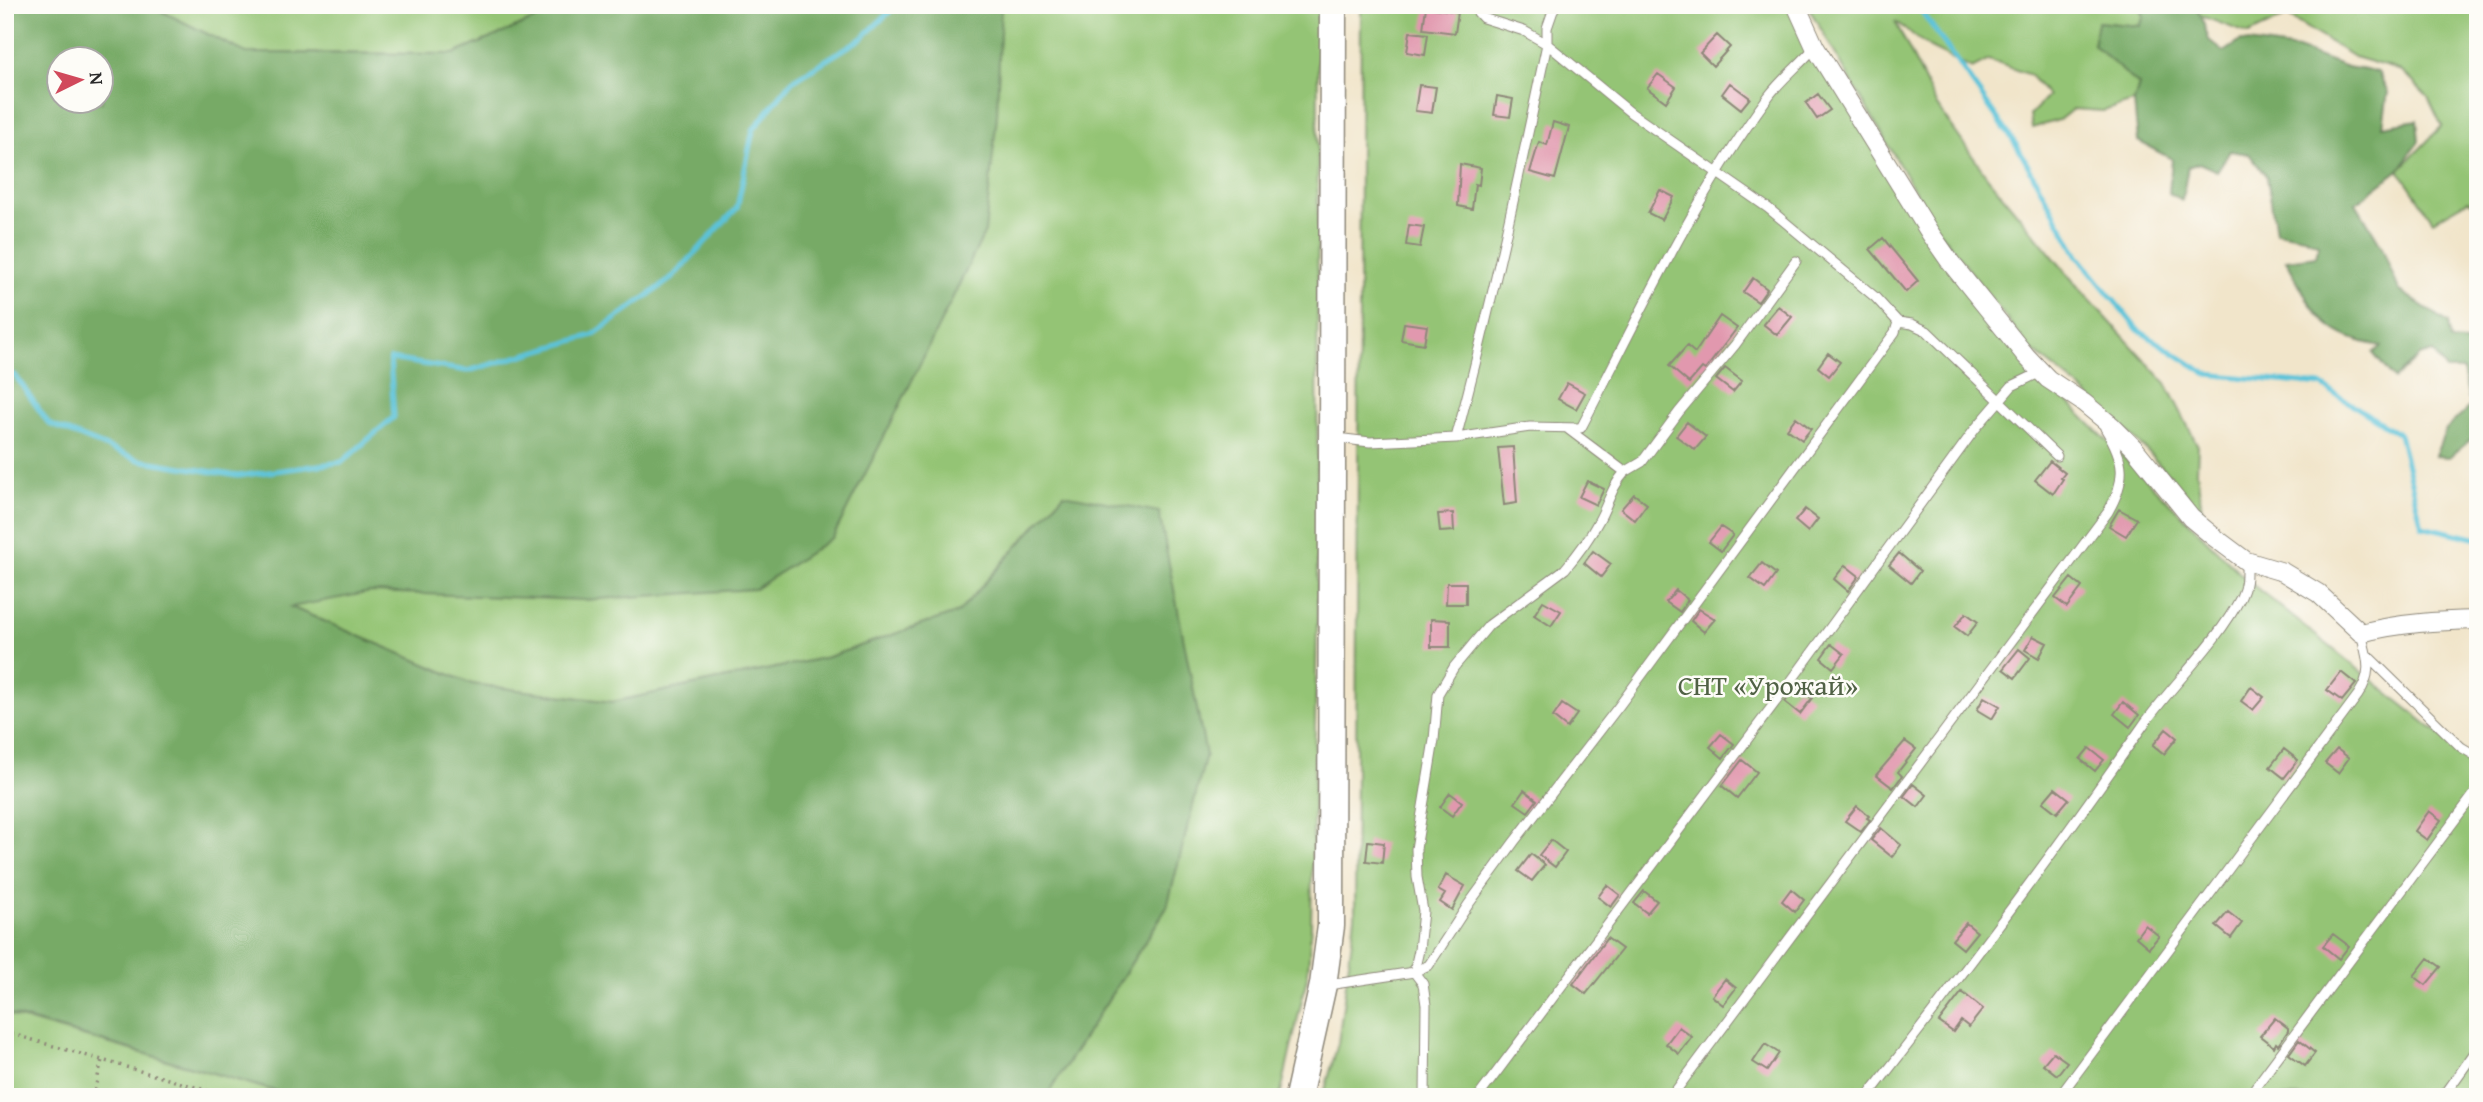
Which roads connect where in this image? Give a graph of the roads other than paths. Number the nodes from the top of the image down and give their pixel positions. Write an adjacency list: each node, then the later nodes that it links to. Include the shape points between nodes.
1 (1333, 5): 14 (street)
2 (1471, 5): 5 (lane, via 1483,18)
3 (1555, 5): 5 (lane, via 1546,28)
4 (1796, 5): 6 (street)
5 (1547, 44): 7 (lane, via 1631,113); 15 (lane)
6 (1815, 47): 7 (lane, via 1770,94); 10 (street, via 1951,263)
7 (1717, 172): 9 (lane, via 1847,273); 13 (lane, via 1581,428)
8 (1796, 261): 17 (lane, via 1642,462)
9 (1898, 323): 11 (lane, via 1927,331); 24 (lane, via 1847,400 1514,842 1429,965)
10 (2041, 372): 11 (lane, via 2012,386); 12 (street)
11 (1999, 400): 16 (lane); 29 (lane)
12 (2096, 413): 18 (street, via 2135,449 2191,518); 30 (lane, via 2122,471 2120,488 2108,512)
13 (1566, 428): 15 (lane, via 1530,427); 17 (lane)
14 (1332, 438): 15 (lane, via 1370,442); 25 (street, via 1331,926)
15 (1456, 438)
16 (2057, 456)
17 (1625, 472): 24 (lane, via 1575,558 1489,625 1438,694 1416,849 1423,911)
18 (2246, 561): 20 (street, via 2283,572 2318,593); 31 (lane, via 2242,597 2221,627)
19 (2478, 621): 20 (street, via 2435,621)
20 (2361, 633): 21 (lane)
21 (2367, 654): 22 (lane, via 2461,747); 32 (lane, via 2369,669 2358,695)
22 (2478, 757)
23 (2478, 789): 33 (lane)
24 (1413, 972): 25 (lane); 28 (lane, via 1423,984 1426,1006)
25 (1323, 985): 27 (street)
26 (2478, 1048): 34 (lane)
27 (1298, 1097)
28 (1425, 1097)
29 (1478, 1097)
30 (1671, 1097)
31 (1867, 1097)
32 (2059, 1097)
33 (2248, 1097)
34 (2443, 1097)

